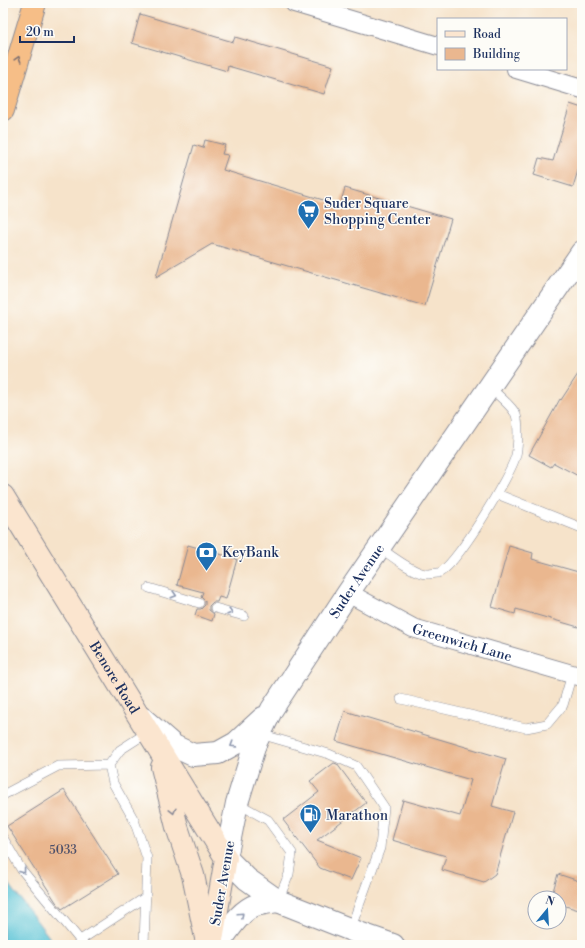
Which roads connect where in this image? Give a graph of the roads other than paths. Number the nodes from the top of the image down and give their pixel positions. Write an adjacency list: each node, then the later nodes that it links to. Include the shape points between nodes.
1 (35, 3): 6 (highway, one-way to 1)
2 (294, 3): 3 (street)
3 (437, 46)
4 (519, 70): 5 (street)
5 (582, 89)
6 (3, 110)
7 (582, 252): 8 (street, Suder Avenue)
8 (489, 387): 9 (lane, via 516,415 518,436 516,456); 12 (street, Suder Avenue)
9 (497, 494): 11 (lane); 12 (lane, via 452,562 441,572 426,574 410,568)
10 (3, 496): 21 (main road, Benore Road)
11 (582, 528)
12 (379, 547): 14 (street, Suder Avenue)
13 (149, 588): 15 (lane, one-way to 15)
14 (348, 593): 18 (street, Greenwich Lane, via 413,628); 20 (street, Suder Avenue)
15 (199, 603)
16 (215, 608): 17 (lane, one-way to 17)
17 (244, 616)
18 (577, 676): 19 (lane, via 563,705 547,724 526,728)
19 (401, 699)
20 (272, 709): 21 (street, one-way to 21, via 236,743 218,753 193,755); 22 (street, Suder Avenue)
21 (147, 731): 23 (lane, via 120,750); 27 (main road, Benore Road); 33 (main road, one-way to 33, via 193,875)
22 (260, 734): 25 (street, Suder Avenue); 30 (lane, via 328,754 356,766 384,807 380,848)
23 (109, 765): 24 (lane, via 58,766); 28 (lane, via 113,783 134,820 147,858)
24 (3, 795)
25 (237, 803): 27 (street, Suder Avenue); 29 (lane, via 268,820 292,853 289,874)
26 (3, 838): 31 (lane, one-way to 31, via 21,869)
27 (226, 858): 29 (street, via 247,880); 34 (main road, Suder Avenue)
28 (146, 897): 31 (lane); 32 (lane)
29 (278, 901): 30 (street); 35 (street, one-way to 29, via 245,910)
30 (350, 930): 36 (street)
31 (81, 943)
32 (144, 945)
33 (207, 945)
34 (211, 945)
35 (217, 945)
36 (393, 945)

